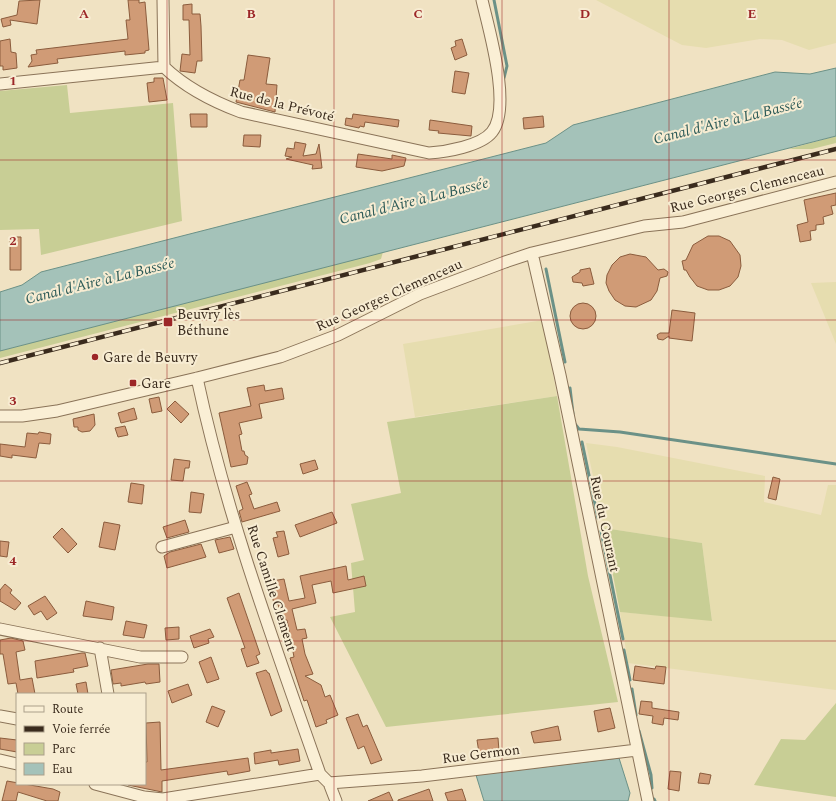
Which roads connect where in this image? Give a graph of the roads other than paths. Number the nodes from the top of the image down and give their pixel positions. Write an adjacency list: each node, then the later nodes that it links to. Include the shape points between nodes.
1 (163, 0): 3 (street)
2 (482, 0): 3 (street, Rue de la Prévoté, via 500,87 497,122 491,133 476,143 442,152 429,153 241,112 222,105 175,77)
3 (164, 67): 4 (street)
4 (0, 84)
5 (836, 182): 6 (street, Rue Georges Clemenceau, via 683,222 644,226)
6 (532, 253): 7 (street, Rue Georges Clemenceau, via 420,294 307,348); 17 (street, Rue du Courant)
7 (197, 378): 8 (street, Rue Georges Clemenceau, via 57,411); 9 (street, Rue Camille Clement, via 211,443)
8 (0, 416)
9 (236, 527): 10 (street); 20 (street, Rue Camille Clement)
10 (162, 547)
11 (0, 629): 12 (street)
12 (100, 648): 13 (street, via 140,657); 14 (street)
13 (182, 658)
14 (108, 693)
15 (0, 716): 16 (street)
16 (16, 719)
17 (637, 750): 21 (street, Rue Germon, via 422,776); 24 (street, Rue du Courant)
18 (0, 760): 19 (street)
19 (16, 764)
20 (320, 774): 21 (street, Rue Camille Clement); 22 (street, via 163,799 144,797)
21 (328, 784): 23 (street, Rue Camille Clement)
22 (99, 785)
23 (336, 801)
24 (648, 801)

